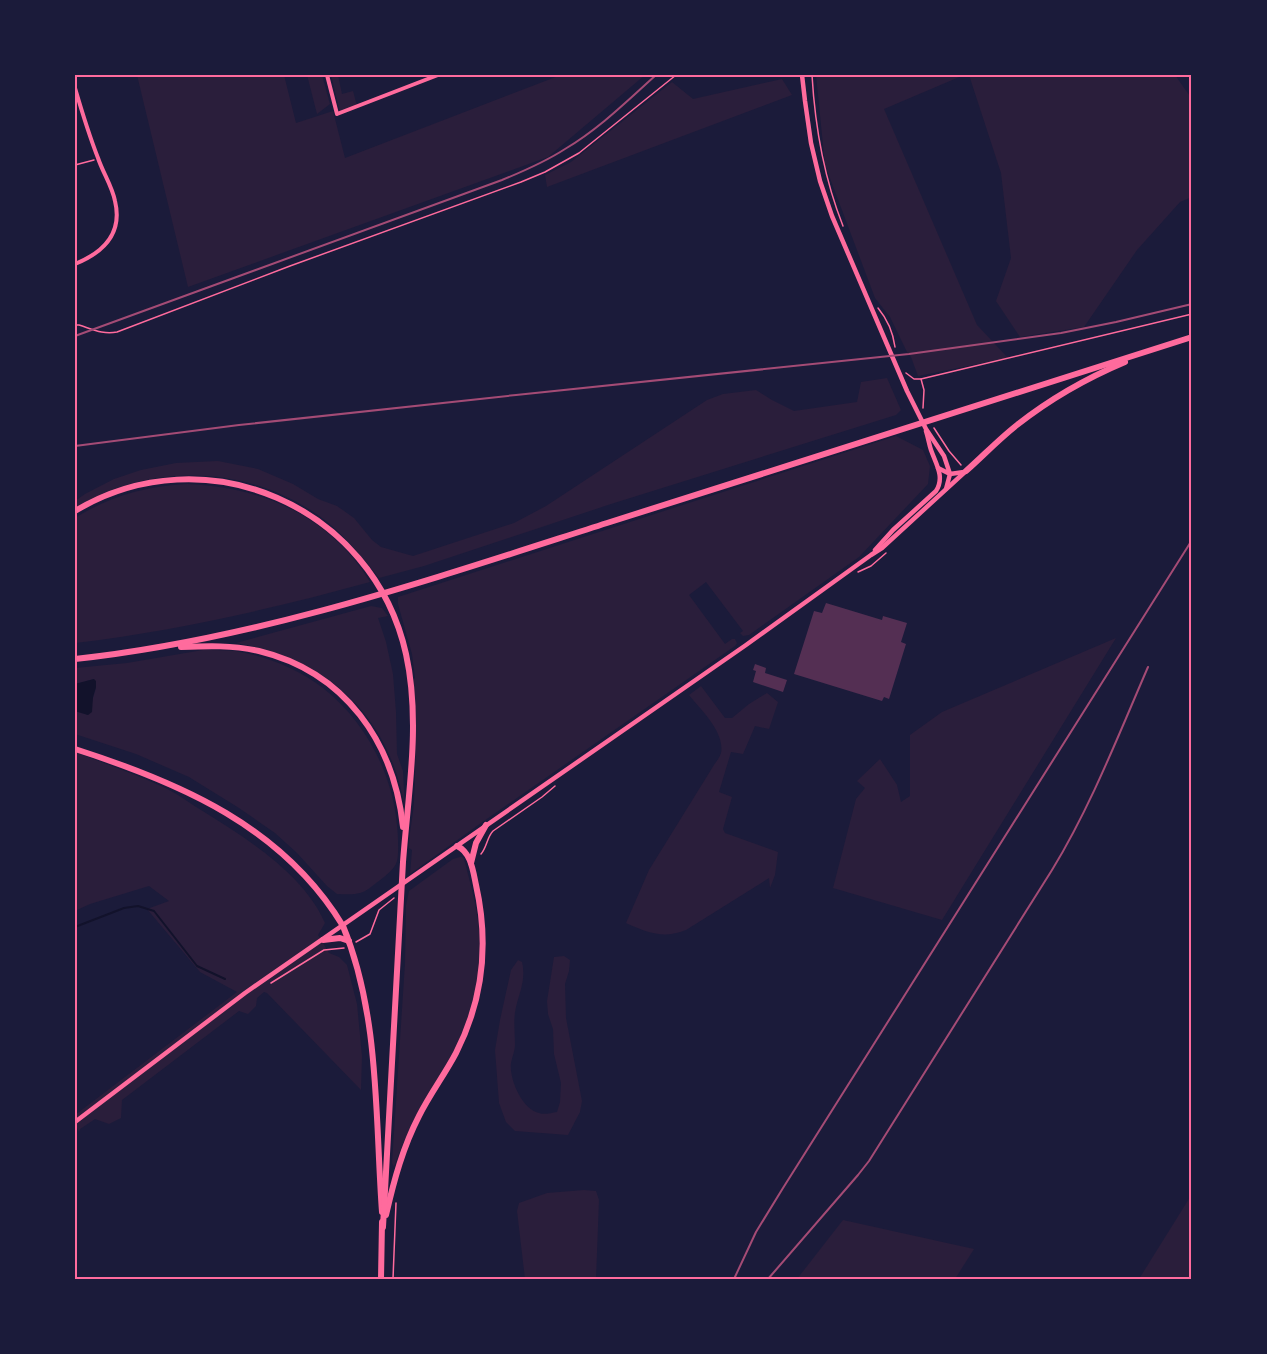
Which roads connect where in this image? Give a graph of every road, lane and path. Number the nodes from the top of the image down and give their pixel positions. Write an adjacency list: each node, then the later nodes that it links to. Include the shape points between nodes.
1 (327, 75): 2 (street, via 337,114)
2 (438, 75)
3 (676, 75): 13 (path, via 579,153 521,182 117,332 103,333)
4 (802, 75): 21 (street, via 811,143 832,216)
5 (812, 75): 9 (path, via 828,184)
6 (75, 88): 7 (street)
7 (98, 160): 8 (path); 10 (street, via 116,202 115,226 105,247)
8 (75, 165)
9 (847, 234)
10 (75, 264)
11 (877, 306): 16 (path, via 887,319)
12 (1192, 314): 18 (path)
13 (75, 325)
14 (1192, 337): 15 (main road)
15 (1161, 347): 23 (main road, via 1061,394 1017,425); 28 (main road, via 356,602)
16 (895, 350)
17 (904, 371): 18 (path)
18 (921, 379): 19 (path)
19 (923, 410)
20 (933, 427): 23 (path)
21 (926, 429): 22 (street); 24 (street, via 944,456)
22 (939, 468): 24 (street); 27 (street, via 936,491)
23 (966, 471): 24 (street); 25 (street)
24 (950, 474): 25 (street)
25 (944, 491): 27 (street)
26 (75, 511): 32 (main road, via 106,495 144,483 186,479 229,483 271,495 303,511 350,548 380,588 396,622 409,668 413,723)
27 (871, 555): 31 (street)
28 (158, 647): 29 (main road); 32 (main road, via 248,649 280,658 326,682 354,708 381,747 396,785)
29 (75, 659)
30 (75, 749): 36 (main road, via 187,792 252,829 296,865)
31 (486, 825): 33 (street); 34 (main road)
32 (404, 843): 41 (main road)
33 (457, 846): 34 (main road); 36 (street)
34 (471, 864): 41 (main road, via 483,934 477,997 461,1043 412,1131)
35 (395, 897): 38 (path, via 379,910 370,934)
36 (343, 926): 37 (street); 38 (main road)
37 (323, 940): 38 (main road, via 340,938); 40 (street, via 245,993)
38 (350, 943): 39 (path, via 339,950 324,950); 41 (main road, via 364,991 369,1027)
39 (270, 983)
40 (75, 1122)
41 (383, 1227): 42 (main road)
42 (381, 1279)

